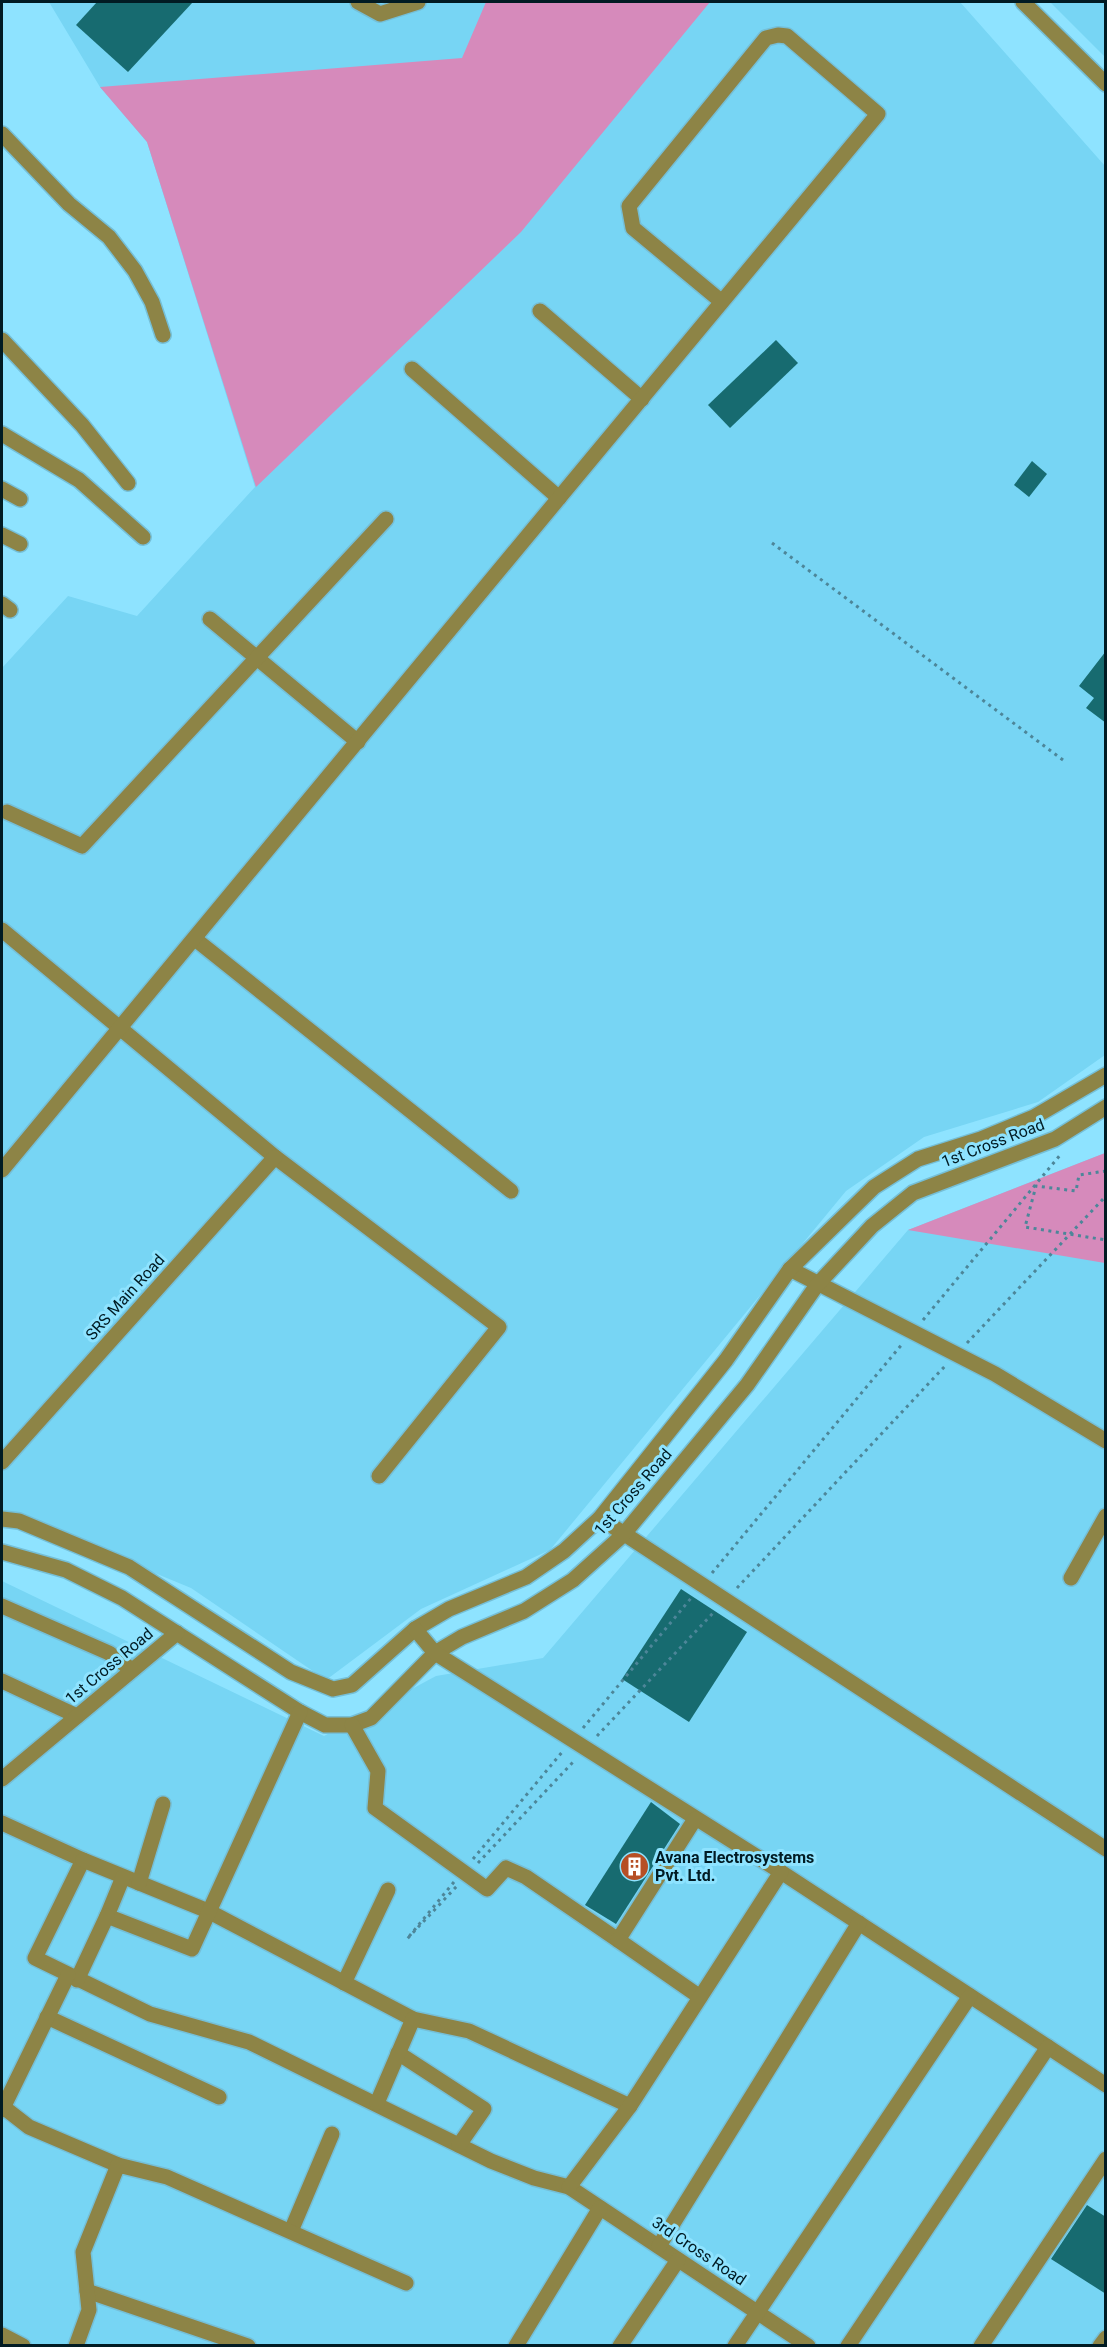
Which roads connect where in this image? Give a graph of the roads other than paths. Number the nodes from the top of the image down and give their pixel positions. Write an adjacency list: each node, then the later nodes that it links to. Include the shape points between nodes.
1 (358, 2): 2 (street, via 380,14)
2 (418, 2)
3 (1023, 2): 4 (street)
4 (1106, 84)
5 (2, 134): 8 (street, via 69,204 109,237 135,271 152,302)
6 (722, 302): 6 (street, via 878,114 787,36 766,38 629,206 633,228); 11 (street)
7 (540, 311): 11 (street)
8 (163, 335)
9 (2, 340): 13 (street, via 82,425)
10 (412, 369): 15 (street)
11 (642, 399): 15 (street)
12 (2, 434): 19 (street, via 79,480)
13 (128, 483)
14 (2, 489): 16 (street)
15 (559, 498): 23 (street)
16 (20, 499)
17 (386, 519): 22 (street)
18 (2, 534): 20 (street)
19 (143, 537)
20 (20, 544)
21 (210, 619): 22 (street)
22 (257, 658): 23 (street); 24 (street, via 82,846)
23 (358, 742): 26 (street)
24 (7, 812)
25 (2, 930): 27 (street)
26 (195, 939): 27 (street); 34 (street)
27 (120, 1028): 31 (street); 32 (street)
28 (1106, 1075): 35 (street, via 1034,1117 918,1159 874,1186)
29 (1106, 1107): 36 (street, 1st Cross Road, via 1055,1139 913,1194 872,1226)
30 (2, 1145): 31 (street)
31 (14, 1155): 33 (street)
32 (276, 1157): 38 (street, SRS Main Road); 39 (street, via 499,1327)
33 (2, 1170)
34 (511, 1191)
35 (790, 1269): 36 (street); 41 (street, via 726,1360)
36 (817, 1285): 37 (street, via 995,1374); 43 (street, 1st Cross Road, via 747,1385)
37 (1106, 1441)
38 (2, 1462)
39 (379, 1476)
40 (1106, 1516): 45 (street)
41 (600, 1518): 43 (street); 47 (street, via 564,1551 526,1577 449,1609)
42 (2, 1519): 47 (street, via 20,1521 129,1567 291,1672 333,1689 352,1685)
43 (623, 1534): 49 (street, 1st Cross Road, via 573,1580 524,1611); 59 (street)
44 (2, 1552): 48 (street, via 66,1570 122,1598)
45 (1071, 1578)
46 (2, 1606): 50 (street, via 109,1653)
47 (415, 1629): 49 (street)
48 (177, 1633): 50 (street, 1st Cross Road); 52 (street, 1st Cross Road)
49 (435, 1653): 54 (street, 1st Cross Road, via 371,1718); 57 (street)
50 (132, 1671): 53 (street, 1st Cross Road)
51 (2, 1681): 53 (street)
52 (300, 1712): 54 (street, 1st Cross Road, via 325,1725); 65 (street)
53 (77, 1716): 55 (street, 1st Cross Road)
54 (352, 1725): 68 (street, via 378,1772 375,1808 487,1889 506,1868 526,1877)
55 (2, 1779)
56 (163, 1804): 63 (street)
57 (695, 1819): 61 (street); 68 (street)
58 (2, 1823): 60 (street)
59 (1106, 1848)
60 (83, 1860): 62 (street); 69 (street, 3rd Cross Road, via 35,1958)
61 (780, 1872): 67 (street); 72 (street)
62 (123, 1877): 63 (street); 66 (street)
63 (139, 1883): 65 (street)
64 (388, 1890): 70 (street)
65 (208, 1911): 66 (street, via 192,1949); 70 (street)
66 (107, 1916): 69 (street)
67 (859, 1923): 71 (street); 89 (street)
68 (618, 1940): 72 (street)
69 (73, 1977): 73 (street); 79 (street, 3rd Cross Road, via 150,2014 249,2042)
70 (344, 1983): 74 (street)
71 (970, 1996): 75 (street); 93 (street)
72 (700, 1997): 80 (street)
73 (47, 2017): 78 (street); 81 (street)
74 (413, 2019): 76 (street); 80 (street, via 469,2031)
75 (1048, 2047): 77 (street); 103 (street)
76 (398, 2053): 79 (street); 83 (street, via 484,2109)
77 (1106, 2085)
78 (219, 2097)
79 (377, 2103): 83 (street, 3rd Cross Road)
80 (630, 2106): 86 (street)
81 (2, 2108): 85 (street, via 29,2127)
82 (332, 2134): 88 (street)
83 (459, 2145): 86 (street, 3rd Cross Road, via 534,2178)
84 (1106, 2158): 104 (street)
85 (118, 2165): 88 (street, via 167,2177); 92 (street, via 83,2252)
86 (569, 2187): 87 (street, 3rd Cross Road)
87 (600, 2208): 89 (street, 3rd Cross Road); 99 (street)
88 (291, 2231): 91 (street)
89 (659, 2246): 90 (street, 3rd Cross Road)
90 (678, 2260): 93 (street, 3rd Cross Road); 100 (street)
91 (406, 2283)
92 (87, 2291): 97 (street, via 89,2310); 98 (street)
93 (757, 2312): 101 (street); 102 (street, 3rd Cross Road)
94 (2, 2335): 96 (street)
95 (1106, 2338): 105 (street)
96 (23, 2346)
97 (76, 2346)
98 (248, 2346)
99 (516, 2346)
100 (620, 2346)
101 (735, 2346)
102 (808, 2346)
103 (848, 2346)
104 (981, 2346)
105 (1100, 2346)

